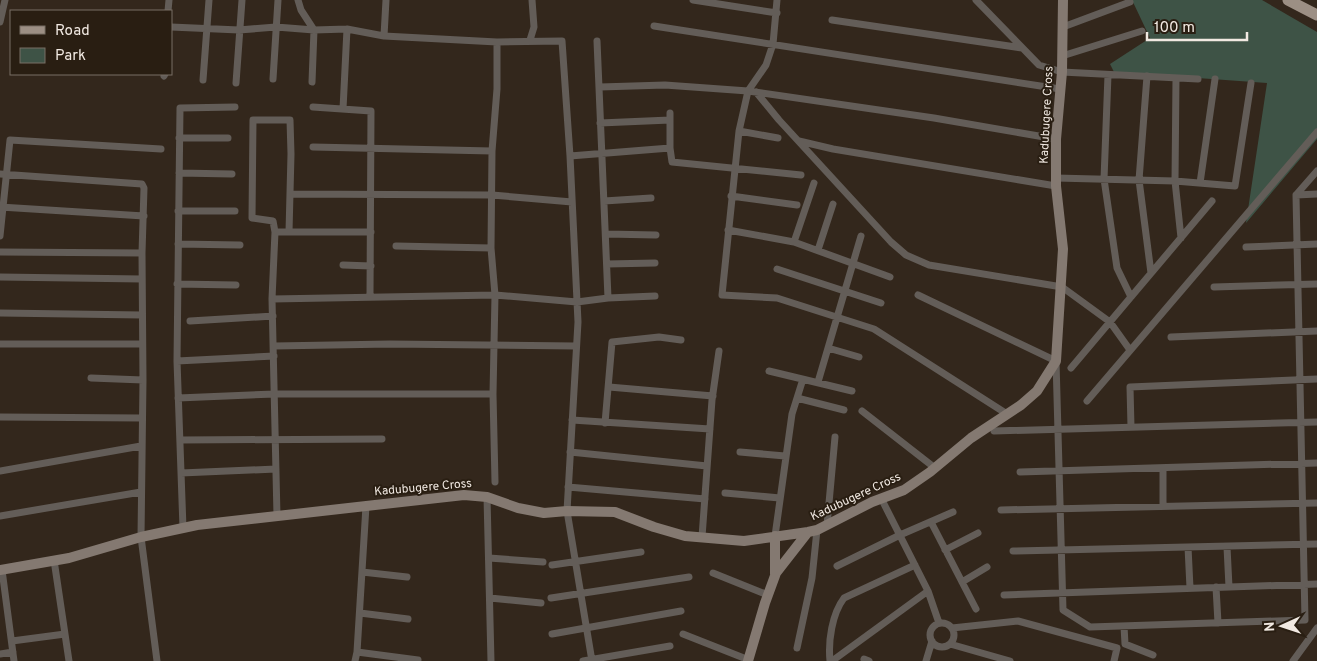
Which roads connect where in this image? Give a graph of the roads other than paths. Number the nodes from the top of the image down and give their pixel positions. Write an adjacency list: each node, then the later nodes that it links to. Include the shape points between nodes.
1 (4, 0): 19 (street)
2 (208, 0): 24 (street)
3 (242, 0): 25 (street)
4 (278, 0): 22 (street)
5 (298, 0): 26 (street)
6 (386, 0): 29 (street)
7 (532, 0): 30 (street, via 534,27)
8 (692, 0): 16 (street)
9 (777, 0): 16 (street)
10 (976, 0): 34 (street)
11 (1063, 0): 23 (street, Kadubugere Cross)
12 (1288, 0): 17 (main road)
13 (1301, 0): 15 (main road)
14 (1130, 2): 23 (street)
15 (1317, 8)
16 (777, 13): 33 (street)
17 (1317, 15)
18 (832, 20): 34 (street)
19 (0, 22)
20 (654, 26): 33 (street)
21 (172, 27): 24 (street)
22 (276, 27): 25 (street); 26 (street); 40 (street)
23 (1063, 27): 35 (street, Kadubugere Cross)
24 (206, 29): 25 (street); 43 (street)
25 (239, 30): 45 (street)
26 (314, 30): 27 (street); 44 (street)
27 (347, 30): 29 (street); 53 (street)
28 (1142, 31): 35 (street)
29 (384, 36): 32 (street)
30 (530, 40): 32 (street); 68 (street, via 562,41)
31 (597, 41): 47 (street)
32 (497, 42): 66 (street)
33 (773, 44): 48 (street); 49 (street, via 766,65)
34 (1022, 48): 36 (street, via 1039,65)
35 (1062, 56): 36 (street, Kadubugere Cross)
36 (1062, 72): 37 (street); 48 (street, Kadubugere Cross)
37 (1108, 75): 38 (street); 75 (street)
38 (1147, 76): 39 (street); 76 (street)
39 (1176, 78): 41 (street); 77 (street)
40 (273, 79)
41 (1198, 79)
42 (1215, 79): 80 (street)
43 (203, 80)
44 (312, 82)
45 (236, 83)
46 (1252, 84): 80 (street, via 1234,186)
47 (600, 87): 49 (street, via 666,84); 54 (street)
48 (1060, 89): 60 (street, Kadubugere Cross)
49 (748, 91): 50 (street); 55 (street)
50 (756, 92): 60 (street); 61 (street)
51 (235, 107): 57 (street, via 180,108)
52 (313, 107): 53 (street)
53 (343, 109): 63 (street, via 371,111)
54 (600, 123): 64 (street, via 670,117); 67 (street)
55 (739, 131): 59 (street); 69 (street)
56 (1317, 132): 159 (street)
57 (180, 138): 58 (street); 71 (street)
58 (228, 138)
59 (778, 138)
60 (1056, 139): 79 (street, Kadubugere Cross)
61 (798, 141): 79 (street); 131 (street, via 906,255 930,265)
62 (313, 147): 63 (street)
63 (371, 148): 66 (street); 85 (street)
64 (670, 148): 67 (street); 69 (street, via 672,162)
65 (161, 149): 72 (street, via 10,140)
66 (492, 151): 83 (street)
67 (602, 155): 68 (street); 89 (street)
68 (570, 156): 90 (street)
69 (734, 168): 74 (street); 86 (street)
70 (1317, 171): 84 (street)
71 (179, 173): 73 (street); 95 (street)
72 (3, 174): 93 (street); 96 (street, via 142,184)
73 (232, 174)
74 (801, 175)
75 (1104, 179): 76 (street); 79 (street); 138 (street, via 1117,268)
76 (1139, 180): 77 (street); 123 (street)
77 (1175, 181): 80 (street); 105 (street)
78 (814, 182): 106 (street)
79 (1056, 182): 131 (street, Kadubugere Cross, via 1063,249)
80 (1200, 183)
81 (290, 194): 85 (street); 98 (street, via 290,120 253,120 252,218 273,221); 99 (street)
82 (1317, 194): 84 (street)
83 (492, 195): 85 (street); 90 (street); 113 (street)
84 (1296, 195): 110 (street)
85 (372, 196): 100 (street)
86 (732, 196): 92 (street); 97 (street)
87 (651, 198): 89 (street)
88 (1212, 200): 105 (street)
89 (604, 201): 101 (street)
90 (572, 202): 141 (street)
91 (833, 204): 114 (street)
92 (797, 205)
93 (2, 208): 96 (street); 103 (street)
94 (235, 210): 95 (street)
95 (178, 211): 107 (street)
96 (144, 216): 116 (street)
97 (728, 230): 106 (street); 146 (street, via 722,295 777,298)
98 (275, 232): 99 (street); 140 (street)
99 (289, 232): 100 (street)
100 (371, 232): 121 (street)
101 (606, 234): 102 (street); 119 (street)
102 (656, 235)
103 (0, 236)
104 (861, 236): 118 (street)
105 (1181, 238): 123 (street)
106 (794, 242): 114 (street)
107 (178, 244): 109 (street); 127 (street)
108 (1317, 244): 110 (street)
109 (240, 245)
110 (1297, 245): 112 (street); 128 (street)
111 (396, 246): 113 (street)
112 (1246, 247)
113 (491, 248): 134 (street)
114 (818, 250): 118 (street)
115 (0, 252): 116 (street)
116 (142, 253): 126 (street)
117 (655, 263): 119 (street)
118 (853, 263): 124 (street); 133 (street)
119 (607, 264): 139 (street)
120 (344, 265): 121 (street)
121 (371, 266): 136 (street)
122 (777, 269): 133 (street)
123 (1151, 274): 138 (street)
124 (890, 277)
125 (0, 278): 126 (street)
126 (142, 279): 144 (street)
127 (177, 284): 130 (street); 163 (street)
128 (1298, 284): 129 (street); 132 (street); 150 (street)
129 (1317, 284)
130 (236, 285)
131 (1062, 287): 148 (street); 164 (street, Kadubugere Cross)
132 (1214, 287)
133 (844, 291): 142 (street); 146 (street)
134 (495, 295): 136 (street); 141 (street); 155 (street)
135 (918, 295): 164 (street)
136 (370, 296): 140 (street)
137 (655, 296): 139 (street)
138 (1131, 297): 148 (street)
139 (608, 298): 141 (street)
140 (272, 299): 145 (street)
141 (576, 302): 157 (street)
142 (881, 303)
143 (0, 313): 144 (street)
144 (142, 315): 154 (street)
145 (272, 316): 147 (street); 156 (street)
146 (837, 317): 158 (street); 183 (street, via 874,329)
147 (190, 321)
148 (1110, 322): 159 (street); 165 (street)
149 (1317, 331): 150 (street)
150 (1299, 332): 151 (street); 171 (street)
151 (1171, 337)
152 (680, 340): 173 (street, via 659,337 612,342)
153 (0, 344): 154 (street)
154 (142, 344): 170 (street)
155 (495, 345): 156 (street); 157 (street); 176 (street)
156 (274, 346): 161 (street)
157 (576, 346): 186 (street)
158 (828, 348): 162 (street); 172 (street)
159 (1130, 350): 180 (street)
160 (719, 351): 177 (street)
161 (274, 356): 163 (street); 175 (street)
162 (859, 357)
163 (177, 361): 178 (street)
164 (1056, 361): 183 (street, Kadubugere Cross, via 1037,391); 192 (street)
165 (1071, 368)
166 (769, 371): 168 (street)
167 (90, 378): 170 (street)
168 (803, 379): 172 (street); 179 (street)
169 (1317, 379): 171 (street)
170 (143, 380): 185 (street)
171 (1300, 380): 189 (street); 190 (street, via 1130,387)
172 (818, 382): 174 (street)
173 (609, 387): 177 (street); 188 (street)
174 (852, 391)
175 (275, 394): 176 (street); 178 (street); 197 (street)
176 (493, 394): 212 (street)
177 (713, 396): 191 (street)
178 (178, 398): 196 (street)
179 (797, 398): 181 (street); 201 (street)
180 (1087, 401)
181 (844, 410)
182 (862, 410): 205 (street)
183 (1007, 414): 205 (street, Kadubugere Cross)
184 (0, 417): 185 (street)
185 (141, 418): 198 (street)
186 (572, 420): 188 (street); 199 (street)
187 (1317, 422): 189 (street)
188 (605, 423): 191 (street)
189 (1301, 423): 190 (street); 203 (street)
190 (1131, 427): 192 (street)
191 (710, 429): 204 (street)
192 (1058, 429): 193 (street); 209 (street)
193 (994, 431)
194 (835, 437): 231 (street)
195 (382, 439): 197 (street)
196 (180, 440): 197 (street); 211 (street)
197 (276, 440): 207 (street)
198 (141, 446): 208 (street); 214 (street)
199 (570, 452): 204 (street); 213 (street)
200 (740, 452): 201 (street)
201 (785, 456): 217 (street)
202 (1317, 463): 203 (street)
203 (1302, 464): 206 (street); 220 (street)
204 (707, 466): 219 (street)
205 (935, 468): 218 (street, Kadubugere Cross, via 904,490)
206 (1163, 468): 209 (street); 223 (street)
207 (276, 470): 211 (street); 229 (street)
208 (0, 471)
209 (1059, 471): 210 (street); 224 (street)
210 (1020, 472)
211 (181, 473): 232 (street)
212 (495, 482)
213 (568, 487): 219 (street); 226 (street)
214 (141, 492): 228 (street); 237 (street)
215 (725, 493): 217 (street)
216 (487, 497): 222 (street, Kadubugere Cross, via 464,496); 226 (street, Kadubugere Cross, via 544,513); 247 (street)
217 (780, 498): 236 (street)
218 (881, 498): 231 (street, Kadubugere Cross); 235 (street)
219 (705, 500): 238 (street)
220 (1302, 503): 221 (street); 223 (street); 240 (street)
221 (1317, 503)
222 (366, 506): 229 (street, Kadubugere Cross); 256 (street)
223 (1164, 506): 224 (street)
224 (1060, 509): 225 (street); 244 (street)
225 (1001, 510)
226 (567, 511): 238 (street, Kadubugere Cross, via 615,512 685,536); 249 (street)
227 (953, 512): 230 (street)
228 (0, 516)
229 (277, 516): 232 (street, Kadubugere Cross)
230 (931, 522): 235 (street); 243 (street)
231 (827, 525): 233 (street, Kadubugere Cross)
232 (183, 528): 237 (street, Kadubugere Cross)
233 (813, 531): 236 (street, Kadubugere Cross); 258 (street); 292 (street, via 812,578)
234 (978, 533): 243 (street)
235 (900, 535): 252 (street); 253 (street)
236 (775, 536): 238 (street, Kadubugere Cross, via 744,541); 258 (street)
237 (141, 537): 248 (street, Kadubugere Cross); 302 (street)
238 (702, 537)
239 (1317, 544): 240 (street)
240 (1303, 545): 242 (street); 262 (street)
241 (1188, 547): 242 (street); 244 (street); 266 (street)
242 (1227, 547): 265 (street)
243 (945, 550): 261 (street)
244 (1061, 550): 245 (street); 268 (street)
245 (1013, 551)
246 (642, 552): 249 (street)
247 (489, 558): 250 (street); 272 (street)
248 (54, 560): 255 (street, Kadubugere Cross); 285 (street)
249 (575, 561): 251 (street); 269 (street)
250 (544, 562)
251 (552, 565)
252 (915, 565): 267 (street); 306 (street, via 844,598 837,607 829,648)
253 (837, 566)
254 (987, 567): 261 (street)
255 (1, 570): 288 (street)
256 (362, 572): 259 (street); 277 (street)
257 (713, 573): 270 (street)
258 (775, 575): 270 (street)
259 (407, 577)
260 (689, 577): 269 (street)
261 (962, 582): 275 (street)
262 (1304, 584): 263 (street); 265 (street); 279 (street, via 1304,620)
263 (1317, 584)
264 (1216, 587): 265 (street); 266 (street); 279 (street)
265 (1229, 587)
266 (1190, 588): 268 (street)
267 (928, 591): 280 (street); 306 (street)
268 (1062, 593): 271 (street); 281 (street, via 1063,610 1090,627)
269 (580, 594): 273 (street); 282 (street)
270 (768, 595): 299 (street)
271 (1004, 595)
272 (490, 598): 274 (street); 304 (street)
273 (552, 598)
274 (541, 603)
275 (976, 609)
276 (681, 611): 282 (street)
277 (360, 613): 278 (street); 294 (street)
278 (408, 620)
279 (1218, 623): 281 (street)
280 (939, 624): 283 (street); 289 (street, via 931,630)
281 (1124, 626): 296 (street, via 1125,644)
282 (586, 628): 286 (street); 298 (street)
283 (952, 628): 290 (street, via 954,635); 309 (street, via 1018,621 1117,648)
284 (1317, 628): 310 (street)
285 (65, 634): 288 (street); 301 (street)
286 (552, 634)
287 (683, 634): 299 (street)
288 (12, 641): 293 (street)
289 (932, 641): 290 (street, via 938,646); 307 (street)
290 (950, 644): 308 (street)
291 (670, 646): 298 (street)
292 (797, 648)
293 (13, 652): 295 (street); 300 (street)
294 (357, 652): 297 (street); 303 (street)
295 (0, 654)
296 (1153, 655)
297 (418, 660)
298 (592, 660): 305 (street)
299 (748, 660)
300 (14, 661)
301 (69, 661)
302 (157, 661)
303 (356, 661)
304 (492, 661)
305 (583, 661)
306 (831, 661)
307 (926, 661)
308 (1010, 661)
309 (1114, 661)
310 (1293, 661)

